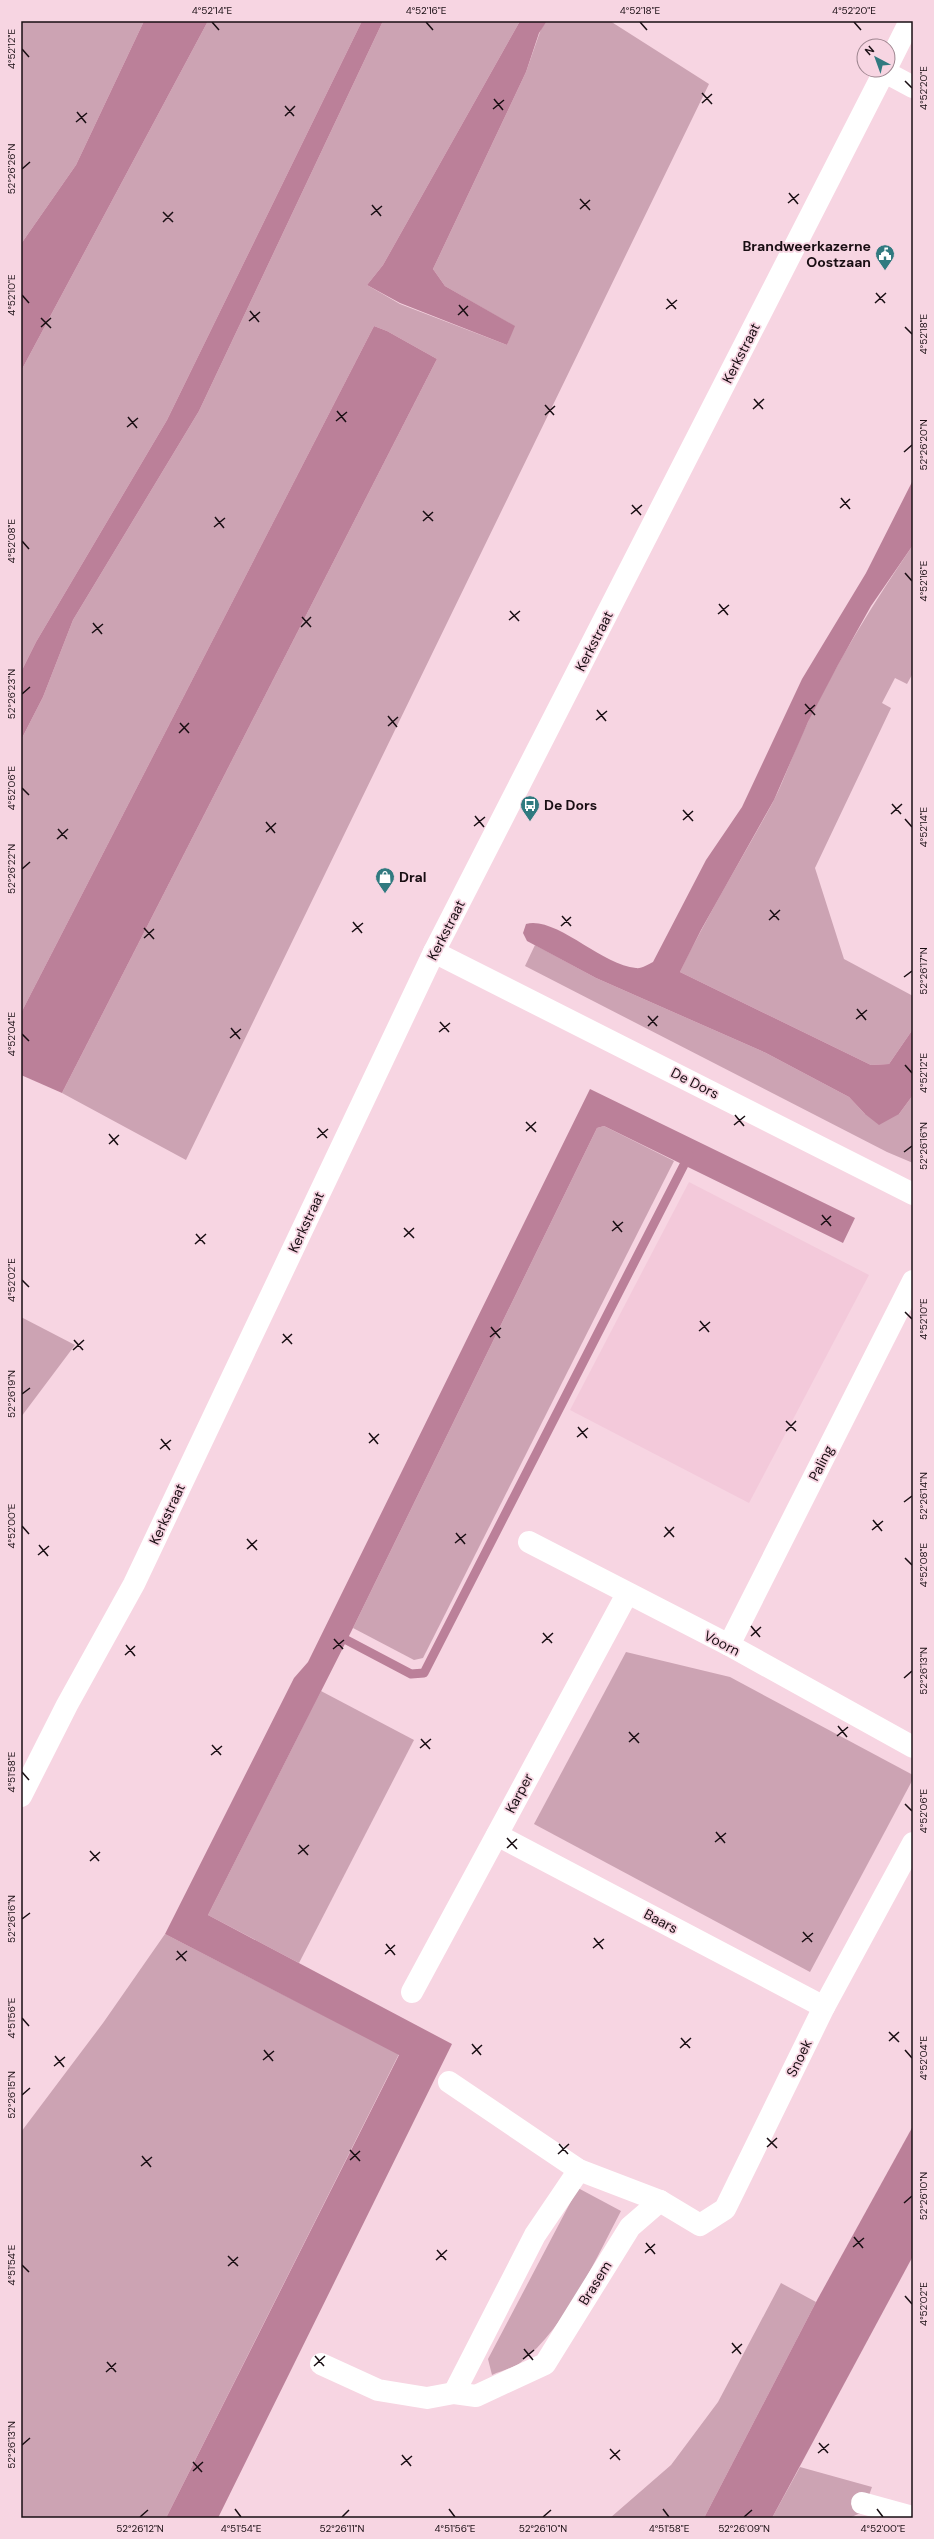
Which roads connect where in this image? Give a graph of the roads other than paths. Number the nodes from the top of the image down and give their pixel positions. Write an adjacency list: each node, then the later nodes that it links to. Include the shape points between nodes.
1 (910, 21): 2 (street, Kerkstraat)
2 (896, 49)
3 (896, 76): 5 (street)
4 (881, 78): 6 (street, Kerkstraat)
5 (913, 87)
6 (434, 952): 7 (street, De Dors); 13 (street, Kerkstraat, via 134,1584 67,1705)
7 (913, 1194)
8 (913, 1281): 11 (street, Paling)
9 (529, 1542): 10 (street, Voorn)
10 (627, 1594): 11 (street, Voorn); 14 (street, Karper)
11 (729, 1645): 12 (street, Voorn)
12 (913, 1747)
13 (21, 1796)
14 (497, 1835): 16 (street, Karper); 17 (street, Baars)
15 (913, 1843): 17 (street, Snoek)
16 (412, 1992)
17 (824, 2007): 20 (street, Snoek, via 725,2209 700,2225)
18 (449, 2082): 19 (street)
19 (579, 2170): 20 (street); 22 (street, via 535,2235)
20 (660, 2201): 22 (street, Brasem, via 630,2227 545,2364 476,2396)
21 (321, 2364): 22 (street, Brasem, via 378,2390 427,2398)
22 (454, 2393)
23 (862, 2503): 24 (street)
24 (913, 2517)

